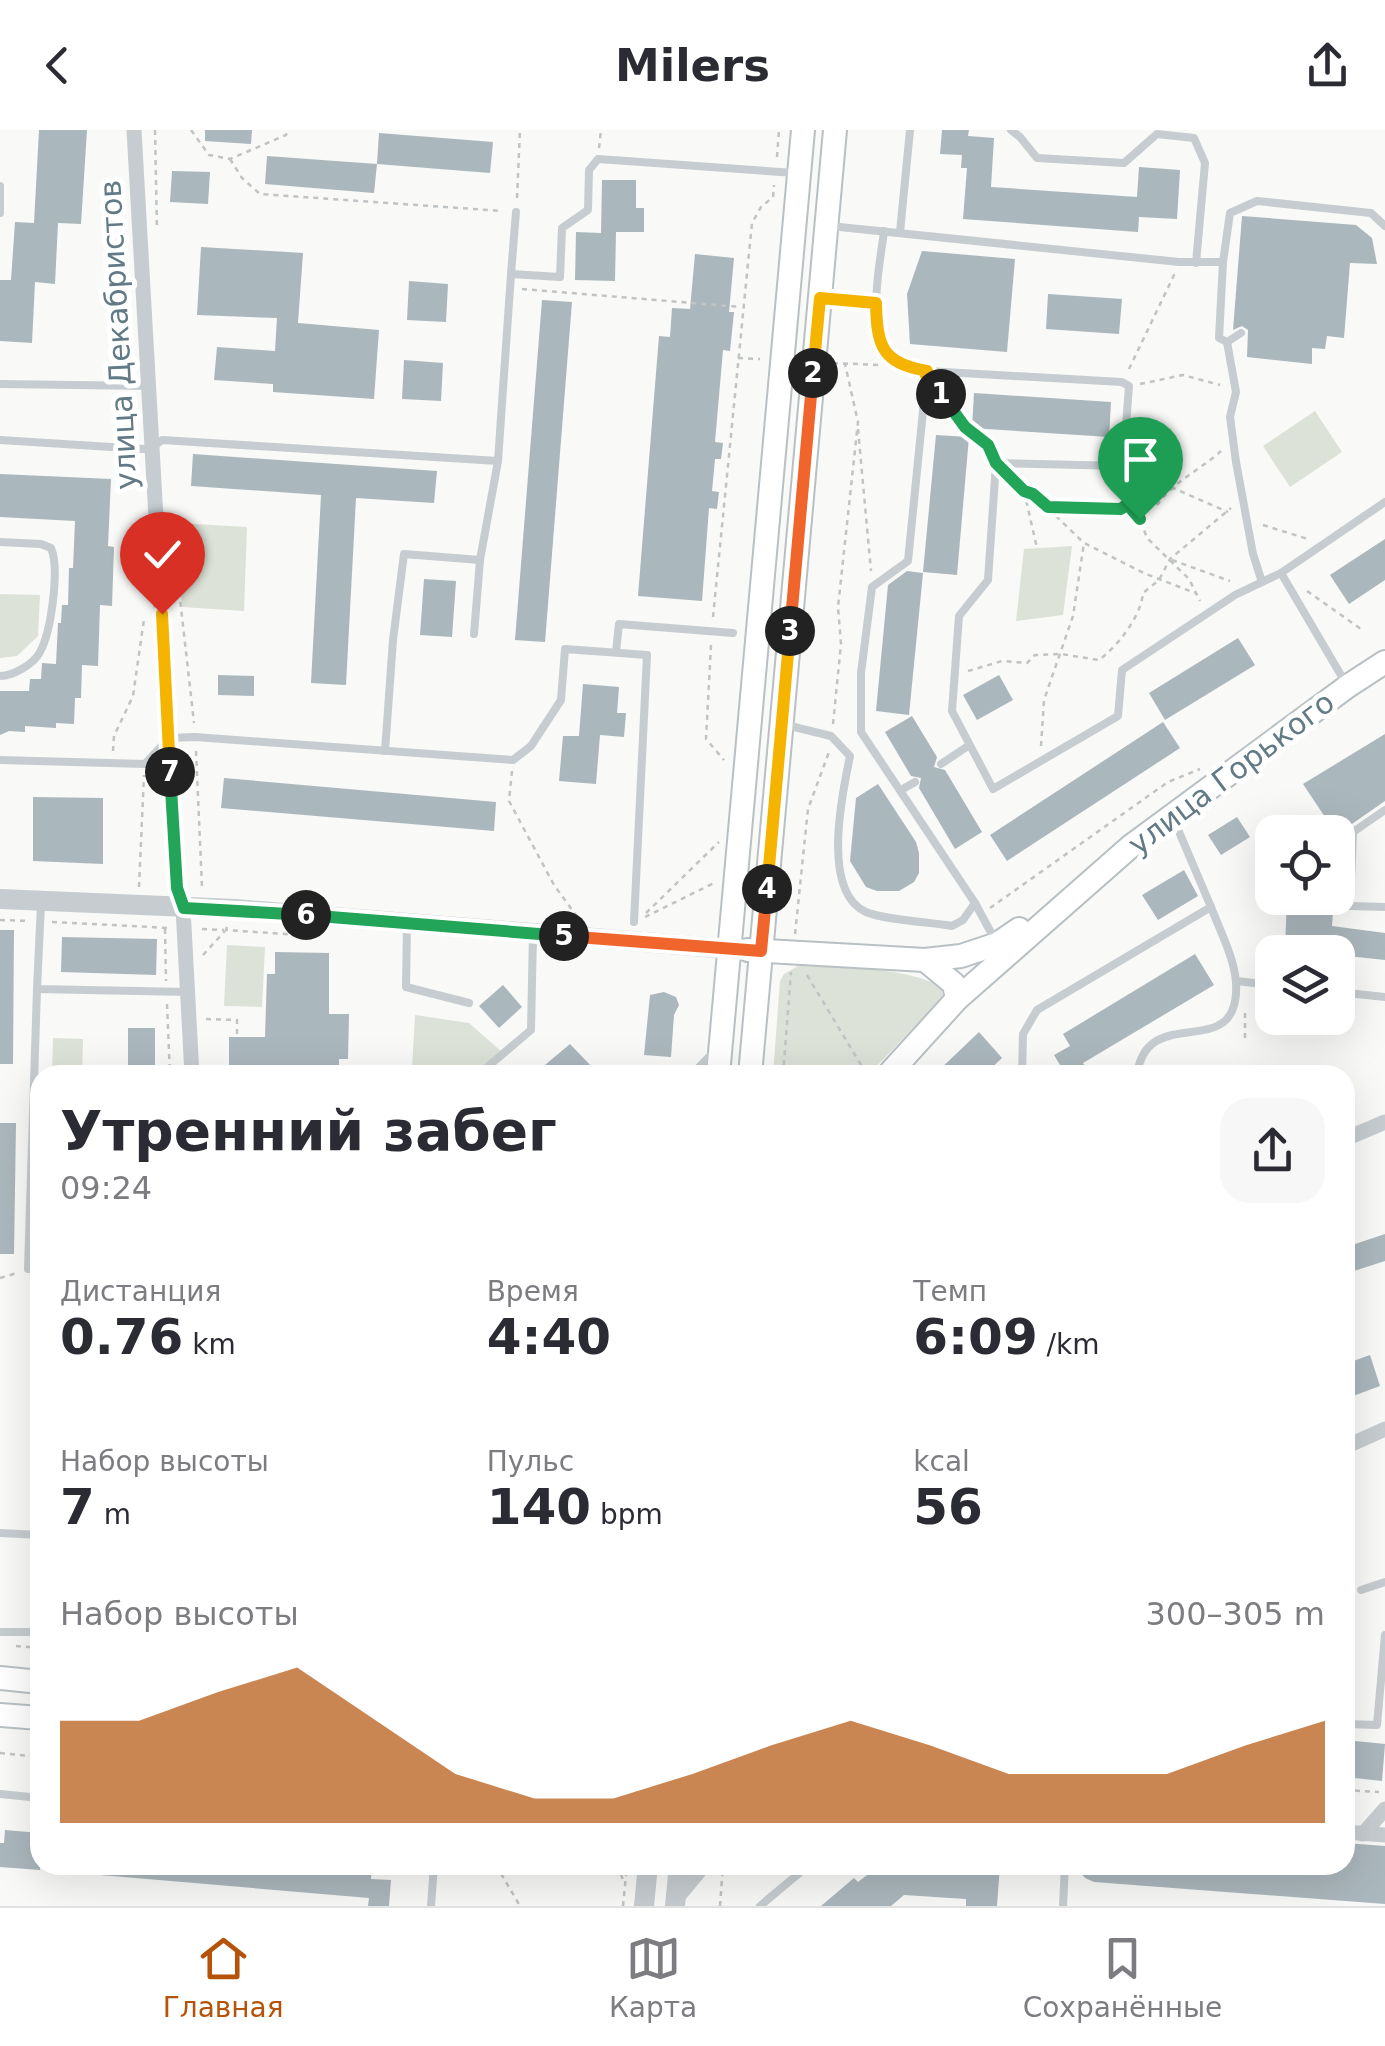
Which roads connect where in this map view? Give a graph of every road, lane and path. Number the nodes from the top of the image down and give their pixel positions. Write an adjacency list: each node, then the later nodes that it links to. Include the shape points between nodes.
1 (134, 130): 39 (street, улица Декабристов)
2 (155, 130): 23 (path)
3 (191, 130): 12 (path, via 209,155)
4 (288, 130): 12 (path)
5 (520, 130): 17 (path)
6 (601, 130): 13 (path)
7 (779, 130): 15 (path)
8 (803, 130): 15 (main road)
9 (835, 130): 19 (main road)
10 (910, 130): 22 (lane)
11 (1011, 130): 26 (lane, via 1037,158 1124,163 1158,134 1194,138 1206,164)
12 (230, 158): 17 (path, via 260,194)
13 (598, 159): 15 (lane); 27 (lane, via 589,170 588,210 562,228 560,277)
14 (119, 169): 37 (path)
15 (787, 173): 31 (path, via 752,223); 114 (main road)
16 (0, 186): 18 (lane)
17 (516, 212): 27 (lane)
18 (0, 214)
19 (826, 226): 21 (lane); 29 (main road)
20 (1385, 226): 25 (lane, via 1371,212 1257,201 1230,213)
21 (884, 231): 22 (lane); 30 (lane)
22 (900, 232): 24 (lane)
23 (158, 246)
24 (1179, 262): 26 (lane); 38 (path)
25 (1223, 262): 26 (lane); 33 (lane, via 1219,338)
26 (1196, 263)
27 (512, 274): 28 (lane)
28 (510, 288): 31 (path); 45 (lane)
29 (820, 298): 30 (lane); 74 (main road)
30 (876, 303): 35 (lane, via 885,353)
31 (742, 307): 65 (path)
32 (1242, 333): 33 (lane)
33 (1227, 342): 40 (lane)
34 (845, 364): 41 (path)
35 (926, 374): 38 (lane); 46 (path); 61 (lane, via 908,561)
36 (0, 384): 37 (lane)
37 (119, 384): 39 (lane); 44 (path)
38 (1126, 384): 40 (path, via 1183,375); 46 (lane, via 1122,466)
39 (148, 386): 44 (street, улица Декабристов)
40 (1236, 392): 43 (lane)
41 (858, 422): 61 (path); 75 (path)
42 (0, 440): 44 (lane)
43 (1234, 440): 47 (lane); 50 (path, via 1170,486 1158,504)
44 (148, 448): 45 (lane, via 162,440); 77 (street, улица Декабристов)
45 (498, 462): 56 (lane)
46 (996, 463): 48 (path); 71 (lane, via 988,580 959,616)
47 (1241, 489): 55 (path, via 1229,512); 60 (lane)
48 (1024, 491): 51 (path); 54 (path)
49 (1385, 502): 58 (lane)
50 (1127, 504): 51 (path); 55 (path, via 1147,538)
51 (1048, 507): 53 (path)
52 (0, 542): 72 (lane, via 41,544 54,555 53,601 40,654 11,676)
53 (1084, 543): 59 (path); 69 (path)
54 (1037, 548)
55 (1170, 559): 59 (path); 59 (path, via 1195,593); 62 (path)
56 (480, 560): 66 (lane); 79 (lane, via 404,554)
57 (176, 568): 76 (path)
58 (1281, 573): 60 (lane); 64 (path); 73 (lane)
59 (1160, 580): 69 (path, via 1143,593 1100,660)
60 (1262, 582): 62 (lane)
61 (872, 587): 89 (lane, via 861,732)
62 (1249, 588): 83 (lane, via 1122,670 1118,716)
63 (146, 612): 84 (path, via 133,696 114,736)
64 (1361, 629)
65 (712, 632): 67 (lane); 68 (lane, via 618,624); 82 (path, via 706,738)
66 (474, 634)
67 (733, 634)
68 (616, 652): 81 (lane, via 565,649 561,700); 109 (lane, via 647,654)
69 (1060, 654): 71 (path); 83 (path, via 1044,700)
70 (1385, 662): 73 (main road, улица Горького)
71 (954, 675): 78 (lane, via 952,711)
72 (0, 676)
73 (1348, 686): 92 (main road, улица Горького)
74 (781, 724): 75 (lane); 115 (main road)
75 (831, 736): 90 (path); 101 (lane, via 850,756 838,838 842,886 864,912 952,926)
76 (195, 737): 77 (lane); 79 (lane); 98 (path)
77 (168, 738): 85 (lane); 106 (street, улица Декабристов)
78 (968, 746): 83 (lane, via 993,789); 86 (lane)
79 (386, 752): 81 (lane)
80 (0, 760): 84 (lane)
81 (514, 760): 107 (path, via 509,800)
82 (726, 762)
83 (1040, 762)
84 (112, 763): 85 (lane)
85 (144, 764): 97 (path)
86 (941, 764)
87 (1210, 765): 105 (path, via 1168,782)
88 (915, 782): 89 (lane)
89 (901, 790): 101 (lane)
90 (808, 809)
91 (1385, 810): 103 (lane, via 1353,832 1350,906)
92 (1172, 815): 99 (main road, улица Горького); 102 (lane)
93 (720, 830): 94 (path)
94 (720, 841): 95 (path); 109 (path)
95 (718, 858)
96 (716, 875): 109 (path, via 716,882)
97 (139, 888)
98 (202, 889)
99 (1081, 890): 113 (main road); 124 (main road)
100 (0, 899): 104 (street)
101 (975, 903): 105 (lane)
102 (1211, 908): 118 (lane); 137 (lane, via 1037,1010 1023,1034)
103 (1385, 908)
104 (40, 911): 106 (street); 106 (path); 108 (path); 120 (lane)
105 (981, 914): 113 (lane)
106 (184, 918): 110 (street); 111 (path); 121 (street, улица Декабристов)
107 (578, 918)
108 (0, 920)
109 (634, 922)
110 (407, 923): 112 (street); 125 (lane, via 406,987)
111 (226, 930)
112 (533, 933): 114 (street); 131 (lane, via 531,1030)
113 (997, 944): 117 (main road)
114 (730, 949): 115 (main road); 128 (main road)
115 (761, 951): 116 (main road); 134 (main road)
116 (793, 952): 117 (main road); 135 (path)
117 (925, 960): 124 (main road, via 954,984)
118 (1236, 981): 119 (lane); 138 (lane, via 1226,1020 1211,1032 1167,1034 1147,1047)
119 (1255, 983)
120 (38, 989): 121 (lane); 129 (lane)
121 (188, 992): 126 (street, улица Декабристов)
122 (1355, 994): 123 (lane)
123 (1385, 997)
124 (958, 999): 136 (main road)
125 (469, 1003)
126 (189, 1019): 127 (path, via 237,1020); 130 (street, улица Декабристов)
127 (237, 1037)
128 (721, 1045): 132 (lane); 133 (main road)
129 (35, 1065)
130 (191, 1065)
131 (490, 1065)
132 (701, 1065)
133 (719, 1065)
134 (751, 1065)
135 (861, 1065)
136 (897, 1065)
137 (1022, 1065)
138 (1138, 1065)
139 (1385, 1122): 140 (street)
140 (1355, 1135)
141 (30, 1213): 142 (lane)
142 (28, 1269): 143 (path)
143 (0, 1278)
144 (1385, 1430): 145 (street)
145 (1355, 1443)
146 (0, 1533): 147 (lane)
147 (30, 1535)
148 (1385, 1582): 149 (lane)
149 (1361, 1590)
150 (0, 1632): 151 (lane)
151 (30, 1632)
152 (1385, 1635): 159 (lane, via 1377,1725)
153 (13, 1646): 154 (path)
154 (30, 1647)
155 (0, 1678): 156 (main road)
156 (30, 1681)
157 (0, 1715): 158 (main road)
158 (30, 1717)
159 (1355, 1724)
160 (0, 1753): 161 (path)
161 (30, 1756)
162 (1355, 1791): 163 (path)
163 (1385, 1793)
164 (0, 1794): 165 (lane)
165 (30, 1797)
166 (1385, 1809): 168 (street)
167 (1355, 1833): 168 (street)
168 (1363, 1834): 169 (street)
169 (1385, 1836)
170 (434, 1875): 179 (lane)
171 (502, 1875): 180 (path)
172 (678, 1875): 178 (street)
173 (694, 1875): 178 (street)
174 (722, 1875): 182 (path)
175 (797, 1875): 183 (lane)
176 (1064, 1875): 184 (lane)
177 (638, 1892): 181 (path)
178 (676, 1900)
179 (432, 1906)
180 (520, 1906)
181 (623, 1906)
182 (720, 1906)
183 (760, 1906)
184 (1062, 1906)

